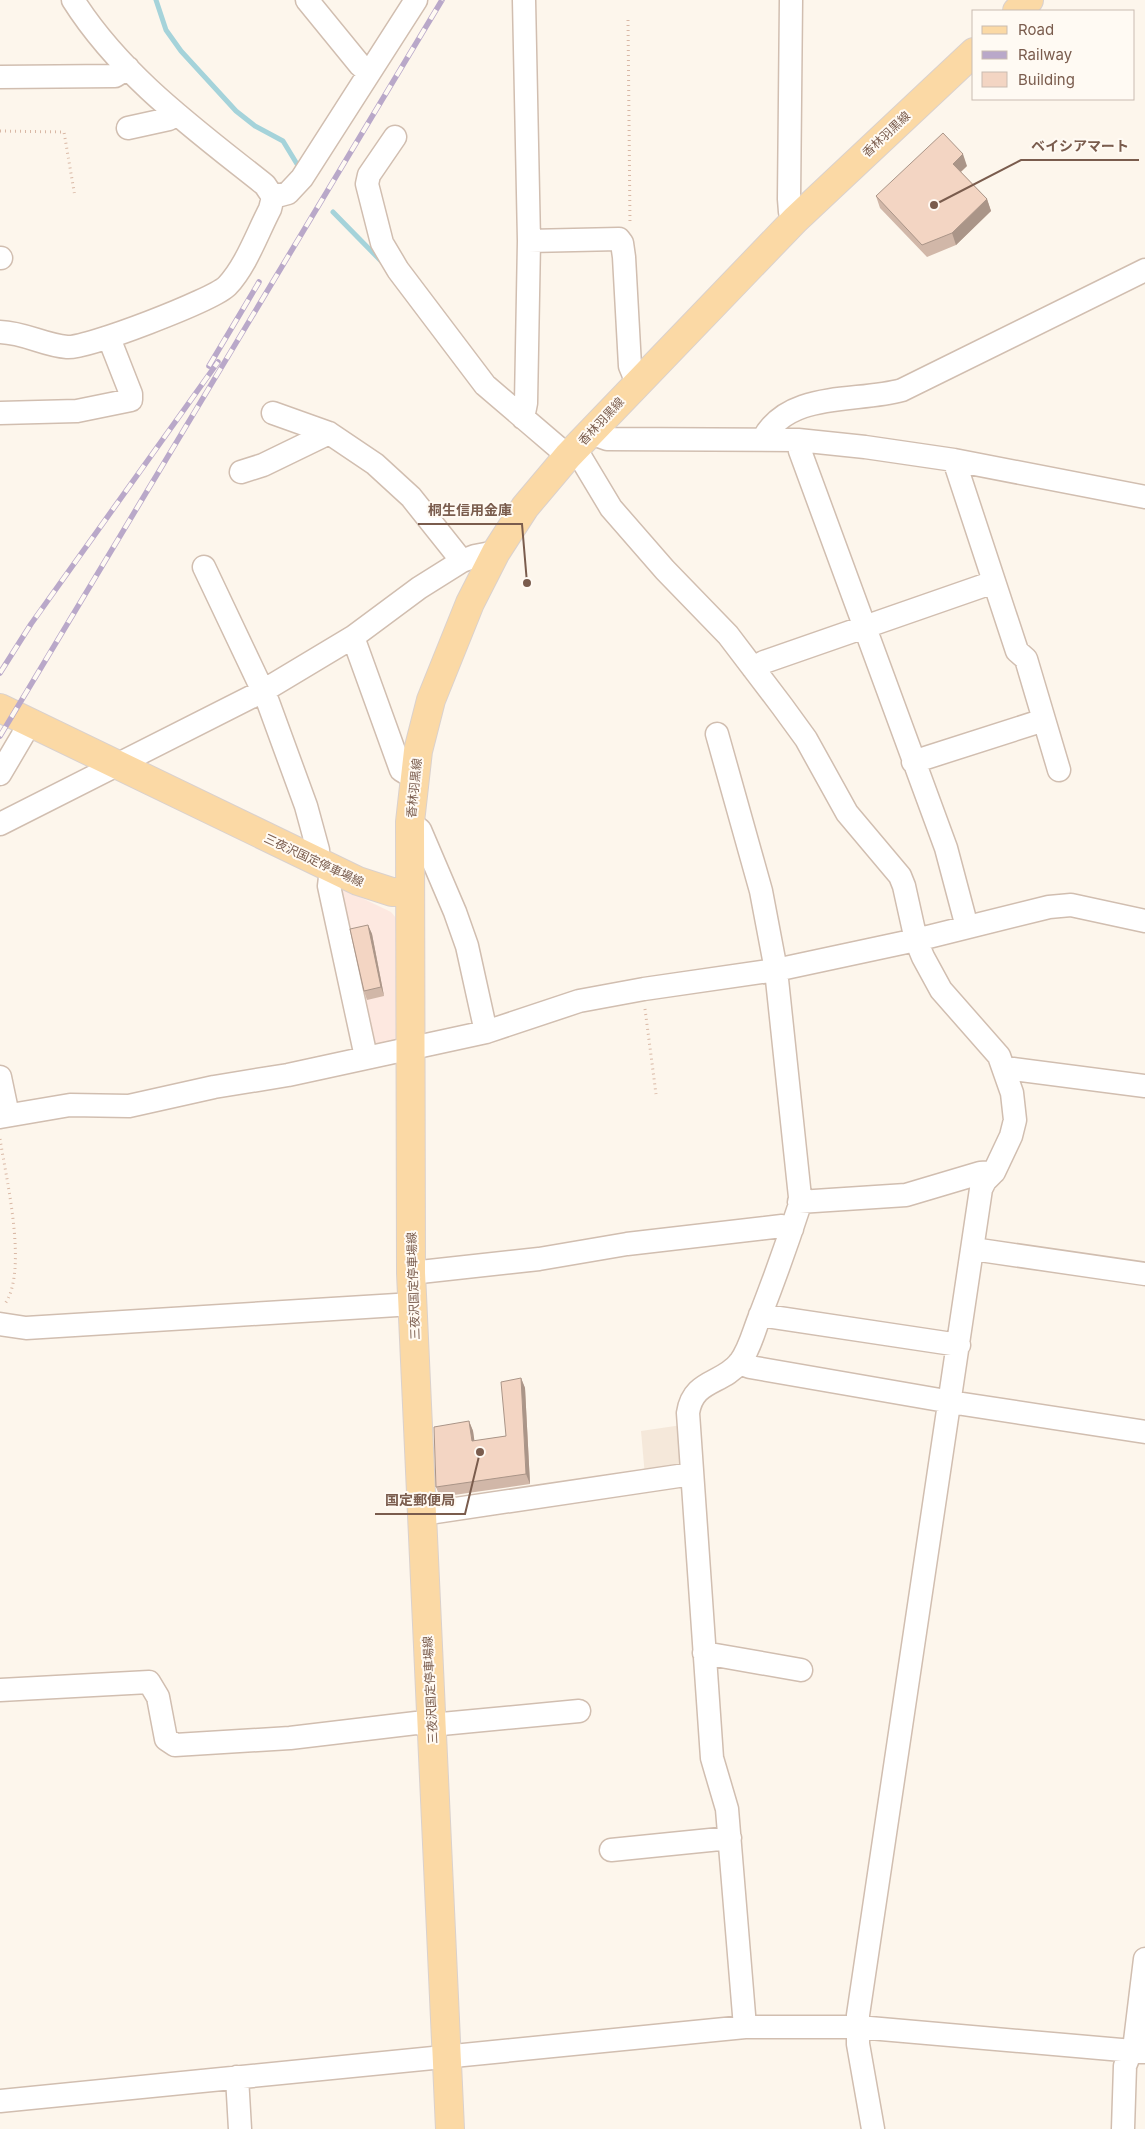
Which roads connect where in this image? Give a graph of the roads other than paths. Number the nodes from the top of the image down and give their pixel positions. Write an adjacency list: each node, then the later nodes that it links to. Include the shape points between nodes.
1 (73, 0): 9 (street, via 93,29)
2 (307, 0): 10 (street)
3 (416, 0): 10 (street)
4 (524, 0): 17 (street)
5 (790, 0): 16 (street, via 789,199 790,212)
6 (1029, 0): 7 (main road)
7 (1018, 10)
8 (972, 54): 16 (main road, 香林羽黒線)
9 (128, 68): 11 (street, via 115,76); 12 (street)
10 (369, 73): 15 (street, via 302,178 288,193)
11 (0, 77)
12 (176, 115): 13 (street); 15 (street, via 265,185)
13 (128, 128)
14 (395, 137): 24 (street, via 369,175 367,184 382,243 398,270 485,385)
15 (273, 198): 20 (street, via 242,263 225,288 209,299)
16 (795, 220): 21 (main road, 香林羽黒線)
17 (529, 240): 21 (street, via 619,239 623,250 630,366); 24 (street)
18 (1145, 270): 26 (street, via 902,390 796,409 773,424)
19 (0, 332): 20 (street, via 29,335 68,347)
20 (109, 338): 22 (street, via 131,400 77,411)
21 (637, 383): 28 (main road, 香林羽黒線)
22 (0, 413)
23 (273, 413): 25 (street)
24 (523, 418): 28 (street)
25 (329, 433): 30 (street); 33 (street, via 375,464 411,497)
26 (763, 439): 27 (street); 28 (street, via 607,439)
27 (798, 440): 29 (street); 36 (street)
28 (578, 446): 32 (main road, 香林羽黒線, via 525,507); 38 (street, via 604,499 728,635)
29 (954, 460): 31 (street); 35 (street)
30 (241, 472)
31 (1145, 497)
32 (496, 552): 33 (street); 48 (main road, 香林羽黒線, via 450,649 431,700)
33 (462, 561): 37 (street)
34 (204, 567): 39 (street)
35 (994, 582): 36 (street); 41 (street, via 1017,651 1026,659)
36 (864, 627): 38 (street); 44 (street)
37 (352, 637): 39 (street); 48 (street, via 401,770)
38 (753, 668): 55 (street, via 806,739 847,813 900,876)
39 (263, 691): 45 (street); 51 (street, via 306,806)
40 (0, 708): 42 (main road, 三夜沢国定停車場線)
41 (1044, 720): 44 (street); 46 (street)
42 (30, 724): 45 (main road, 三夜沢国定停車場線); 47 (street)
43 (716, 734): 56 (street, via 761,891)
44 (913, 762): 54 (street, via 946,848)
45 (117, 765): 50 (street); 51 (main road, 三夜沢国定停車場線)
46 (1059, 770)
47 (0, 774)
48 (414, 778): 49 (main road, 香林羽黒線)
49 (410, 822): 52 (main road, 香林羽黒線); 57 (street, via 420,830 456,912)
50 (0, 824)
51 (323, 866): 52 (main road, 三夜沢国定停車場線, via 370,886 392,892); 59 (street)
52 (410, 892): 58 (main road, 三夜沢国定停車場線)
53 (1145, 921): 54 (street, via 1062,905)
54 (967, 927): 55 (street)
55 (916, 940): 56 (street); 60 (street, via 941,990 999,1056)
56 (776, 970): 57 (street, via 579,1001); 65 (street)
57 (486, 1032): 58 (street, via 431,1046)
58 (410, 1047): 59 (street); 68 (main road, 三夜沢国定停車場線)
59 (366, 1057): 63 (street, via 129,1106 70,1104)
60 (1005, 1073): 62 (street, via 1013,1069); 64 (street, via 1012,1093 1015,1120)
61 (0, 1077): 63 (street)
62 (1145, 1086)
63 (4, 1116)
64 (994, 1172): 65 (street, via 980,1173 906,1195); 67 (street, via 981,1189)
65 (799, 1202): 66 (street)
66 (792, 1229): 68 (street, via 782,1226); 71 (street)
67 (973, 1249): 69 (street); 73 (street)
68 (411, 1273): 70 (main road, 三夜沢国定停車場線)
69 (1145, 1274)
70 (413, 1304): 72 (street, via 26,1328); 78 (main road, 三夜沢国定停車場線)
71 (760, 1315): 73 (street); 74 (street)
72 (0, 1324)
73 (959, 1345): 75 (street)
74 (739, 1363): 75 (street); 77 (street, via 691,1398 688,1413)
75 (950, 1401): 76 (street); 88 (street)
76 (1145, 1432)
77 (692, 1474): 78 (street); 79 (street)
78 (422, 1514): 83 (main road, 三夜沢国定停車場線)
79 (704, 1653): 80 (street); 84 (street, via 712,1758 727,1809)
80 (802, 1670)
81 (0, 1690): 83 (street, via 149,1682 158,1697 166,1740 175,1746 290,1738 416,1723)
82 (579, 1710): 83 (street)
83 (431, 1725): 90 (main road, 三夜沢国定停車場線)
84 (730, 1838): 85 (street); 87 (street)
85 (611, 1850)
86 (1145, 1958): 89 (street, via 1135,2041)
87 (745, 2026): 88 (street); 90 (street)
88 (858, 2027): 89 (street); 95 (street)
89 (1138, 2052): 96 (street, via 1125,2066)
90 (448, 2057): 91 (street); 94 (main road, 三夜沢国定停車場線)
91 (236, 2077): 92 (street); 93 (street)
92 (0, 2101)
93 (240, 2129)
94 (450, 2129)
95 (873, 2129)
96 (1123, 2129)

